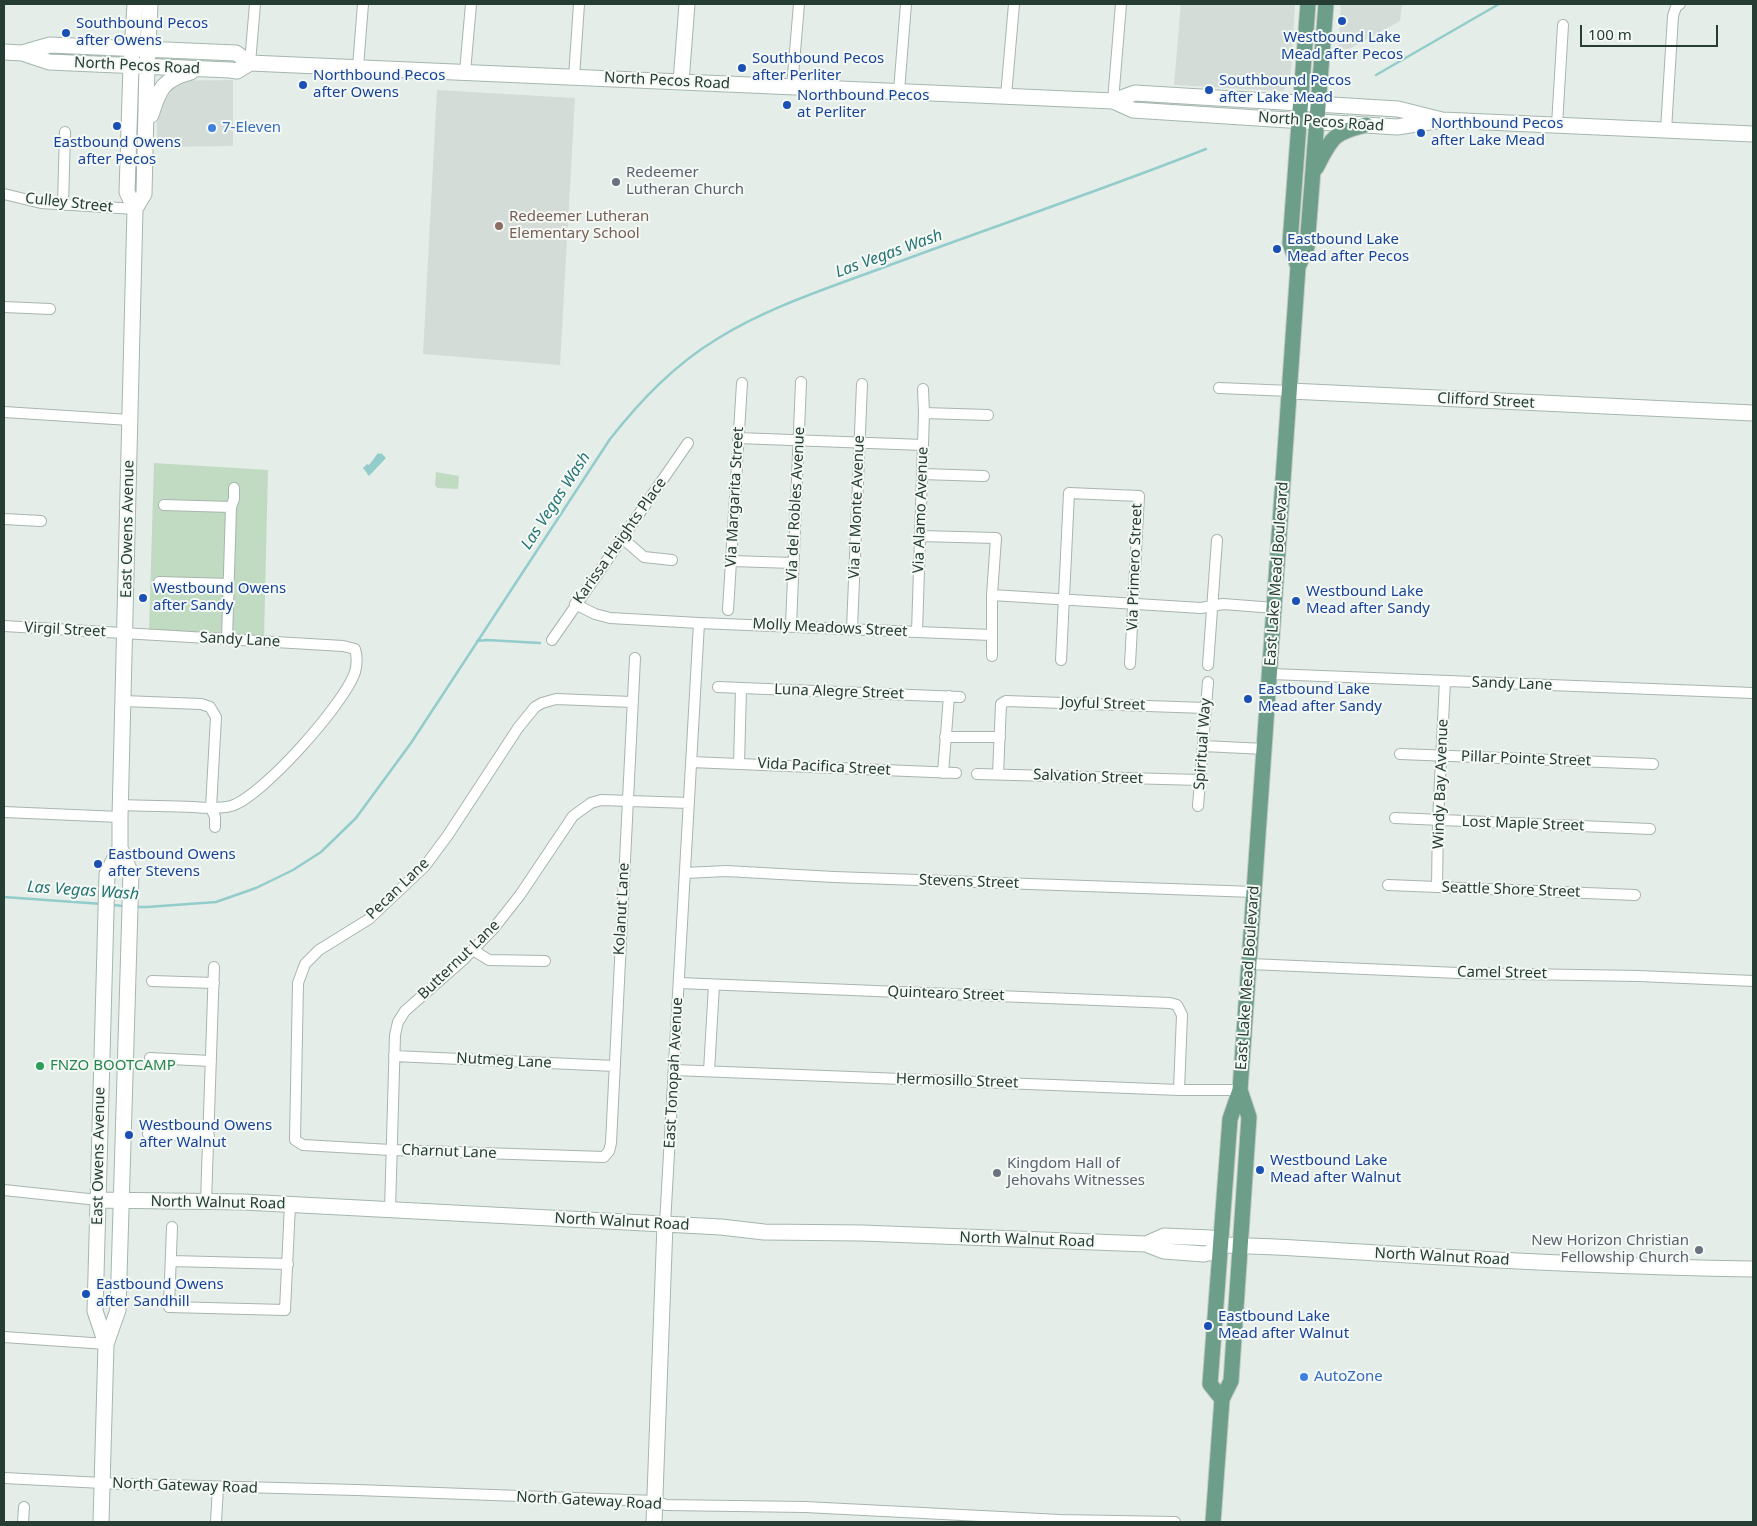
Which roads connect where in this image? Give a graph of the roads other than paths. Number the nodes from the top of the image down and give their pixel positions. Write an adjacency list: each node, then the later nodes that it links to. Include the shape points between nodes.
1 (135, 4): 16 (main road, East Owens Avenue)
2 (150, 4): 17 (main road, East Owens Avenue)
3 (255, 4): 20 (street)
4 (363, 4): 23 (street)
5 (471, 4): 25 (street)
6 (579, 4): 26 (street)
7 (687, 4): 27 (main road)
8 (798, 4): 28 (street)
9 (906, 4): 29 (street)
10 (1014, 4): 30 (street)
11 (1121, 4): 31 (street)
12 (1308, 4): 32 (main road, East Lake Mead Boulevard)
13 (1326, 4): 33 (main road, East Lake Mead Boulevard)
14 (1678, 5): 39 (street, via 1673,16)
15 (1563, 25): 38 (street)
16 (132, 49): 17 (main road, North Pecos Road); 19 (main road, North Pecos Road, via 50,44); 21 (main road, East Owens Avenue)
17 (148, 49): 20 (main road, North Pecos Road, via 236,53); 22 (main road, East Owens Avenue)
18 (4, 52): 19 (main road, North Pecos Road)
19 (22, 53): 21 (main road, North Pecos Road, via 49,62)
20 (250, 63): 23 (main road, North Pecos Road); 24 (main road, North Pecos Road, via 237,71)
21 (131, 66): 22 (main road, North Pecos Road); 46 (main road, East Owens Avenue, via 126,192)
22 (147, 66): 24 (main road, North Pecos Road); 42 (main road, East Owens Avenue)
23 (358, 67): 25 (main road, North Pecos Road)
24 (205, 69): 42 (main road, via 174,77 163,85)
25 (465, 72): 26 (main road, North Pecos Road)
26 (574, 77): 27 (main road, North Pecos Road)
27 (681, 82): 28 (main road, North Pecos Road)
28 (792, 87): 29 (main road, North Pecos Road)
29 (899, 91): 30 (main road, North Pecos Road)
30 (1006, 96): 31 (main road, North Pecos Road)
31 (1113, 101): 32 (main road, North Pecos Road, via 1135,93); 34 (main road, North Pecos Road, via 1133,110)
32 (1300, 102): 33 (main road, North Pecos Road); 34 (main road, East Lake Mead Boulevard)
33 (1319, 104): 35 (main road, North Pecos Road, via 1398,109); 36 (main road, East Lake Mead Boulevard)
34 (1299, 120): 36 (main road, North Pecos Road); 47 (main road, East Lake Mead Boulevard, via 1290,243)
35 (1442, 120): 37 (main road, North Pecos Road, via 1397,126); 38 (main road, North Pecos Road)
36 (1317, 122): 37 (main road, North Pecos Road); 43 (main road, East Lake Mead Boulevard)
37 (1366, 125): 43 (main road, via 1333,138)
38 (1557, 125): 39 (main road, North Pecos Road)
39 (1666, 130): 41 (main road, North Pecos Road)
40 (65, 132): 45 (street)
41 (1753, 134)
42 (145, 135): 46 (main road, East Owens Avenue, via 144,194)
43 (1313, 174): 47 (main road, East Lake Mead Boulevard, via 1307,247)
44 (4, 194): 45 (street, Culley Street)
45 (63, 205): 46 (street, Culley Street)
46 (136, 209): 60 (main road, East Owens Avenue)
47 (1298, 267): 55 (main road, East Lake Mead Boulevard)
48 (4, 307): 49 (street)
49 (50, 309)
50 (801, 382): 62 (street, Via del Robles Avenue)
51 (742, 383): 61 (street, Via Margarita Street)
52 (862, 384): 64 (street, Via el Monte Avenue)
53 (1219, 388): 55 (street, Clifford Street)
54 (923, 389): 57 (street, Via Alamo Avenue)
55 (1290, 391): 58 (main road, Clifford Street); 86 (main road, East Lake Mead Boulevard)
56 (4, 412): 60 (street)
57 (924, 413): 59 (street); 65 (street, Via Alamo Avenue)
58 (1753, 413)
59 (988, 415)
60 (130, 420): 93 (main road, East Owens Avenue)
61 (738, 438): 62 (street); 77 (street, Via Margarita Street)
62 (799, 440): 64 (street); 78 (street, Via del Robles Avenue)
63 (688, 443): 74 (street, Karissa Heights Place)
64 (859, 443): 65 (street); 91 (street, Via el Monte Avenue)
65 (923, 445): 66 (street, Via Alamo Avenue)
66 (922, 474): 67 (street); 73 (street, Via Alamo Avenue)
67 (984, 476)
68 (234, 488): 70 (street)
69 (164, 505): 70 (street)
70 (231, 507): 80 (street)
71 (4, 519): 72 (street)
72 (41, 521)
73 (920, 536): 81 (street, via 996,538); 92 (street, Via Alamo Avenue)
74 (622, 538): 76 (street, via 644,557); 84 (street, Karissa Heights Place)
75 (1217, 540): 85 (street)
76 (672, 560)
77 (732, 561): 78 (street); 87 (street, Via Margarita Street)
78 (794, 564): 90 (street, Via del Robles Avenue)
79 (159, 582): 80 (street)
80 (229, 584): 95 (street)
81 (992, 595): 82 (street); 94 (street)
82 (1064, 600): 83 (street); 83 (street, Via Primero Street, via 1069,493 1139,496); 99 (street, Via Primero Street)
83 (1134, 603): 85 (street, via 1201,608); 100 (street, Via Primero Street)
84 (575, 604): 88 (street, Molly Meadows Street, via 610,618); 96 (street, Karissa Heights Place)
85 (1213, 605): 86 (street); 101 (street)
86 (1275, 608): 102 (main road, East Lake Mead Boulevard)
87 (728, 610)
88 (699, 623): 90 (street, Molly Meadows Street); 119 (street, East Tonopah Avenue)
89 (4, 626): 93 (street, Virgil Street)
90 (791, 626): 91 (street, Molly Meadows Street)
91 (852, 629): 92 (street, Molly Meadows Street)
92 (917, 632): 94 (street, Molly Meadows Street)
93 (125, 634): 95 (street, Sandy Lane); 110 (main road, East Owens Avenue)
94 (990, 635): 97 (street)
95 (227, 640): 130 (street, Sandy Lane, via 344,646 355,649 356,671 315,732 258,791 243,802)
96 (552, 640)
97 (992, 656)
98 (635, 658): 111 (street, Kolanut Lane)
99 (1061, 660)
100 (1130, 664)
101 (1208, 665)
102 (1271, 674): 103 (street, Sandy Lane); 116 (main road, East Lake Mead Boulevard)
103 (1445, 681): 107 (street, Sandy Lane); 118 (street, Windy Bay Avenue)
104 (1208, 682): 112 (street, Spiritual Way)
105 (718, 687): 106 (street, Luna Alegre Street)
106 (741, 689): 108 (street, Luna Alegre Street); 120 (street)
107 (1753, 693)
108 (949, 696): 109 (street, Luna Alegre Street); 113 (street)
109 (960, 697)
110 (123, 701): 130 (street, via 210,707 216,716); 131 (main road, East Owens Avenue)
111 (632, 702): 127 (street, Kolanut Lane); 162 (street, Pecan Lane, via 556,699 535,707 424,866 370,919 320,950 305,964 298,983)
112 (1205, 708): 114 (street, Joyful Street, via 1006,701 1001,704); 115 (street, Spiritual Way)
113 (945, 737): 114 (street); 122 (street)
114 (1000, 737): 125 (street)
115 (1203, 746): 116 (street); 126 (street, Spiritual Way)
116 (1265, 749): 141 (main road, East Lake Mead Boulevard)
117 (1400, 754): 118 (street, Pillar Pointe Street)
118 (1442, 755): 121 (street, Pillar Pointe Street); 134 (street, Windy Bay Avenue)
119 (691, 762): 120 (street, Vida Pacifica Street); 128 (street, East Tonopah Avenue)
120 (739, 764): 122 (street, Vida Pacifica Street)
121 (1653, 764)
122 (943, 773): 123 (street, Vida Pacifica Street)
123 (956, 773)
124 (976, 774): 125 (street, Salvation Street)
125 (998, 774): 126 (street, Salvation Street)
126 (1200, 780): 129 (street, Spiritual Way)
127 (627, 800): 128 (street, Butternut Lane); 143 (street, Butternut Lane, via 601,800 573,816 520,895); 155 (street, Kolanut Lane)
128 (689, 803): 138 (street, East Tonopah Avenue)
129 (1198, 806)
130 (211, 808): 131 (street); 135 (street)
131 (120, 811): 132 (street); 137 (main road, East Owens Avenue)
132 (4, 812)
133 (1395, 818): 134 (street, Lost Maple Street)
134 (1438, 820): 136 (street, Lost Maple Street); 140 (street, Windy Bay Avenue)
135 (215, 827)
136 (1650, 829)
137 (120, 848): 166 (main road, East Owens Avenue, via 107,874); 167 (main road, East Owens Avenue, via 131,874)
138 (685, 873): 141 (street, Stevens Street, via 726,871); 150 (street, East Tonopah Avenue)
139 (1388, 885): 140 (street, Seattle Shore Street)
140 (1437, 887): 142 (street, Seattle Shore Street)
141 (1254, 892): 145 (main road, East Lake Mead Boulevard)
142 (1635, 895)
143 (473, 950): 144 (street, via 489,960); 152 (street, Butternut Lane, via 405,1011 398,1022)
144 (545, 961)
145 (1250, 964): 148 (street, Camel Street); 159 (main road, East Lake Mead Boulevard)
146 (214, 968): 149 (street)
147 (152, 981): 149 (street)
148 (1753, 981)
149 (214, 983): 154 (street)
150 (679, 983): 151 (street, Quintearo Street); 156 (street, East Tonopah Avenue)
151 (714, 985): 157 (street); 158 (street, Quintearo Street, via 1170,1003 1177,1005 1182,1014)
152 (394, 1056): 155 (street, Nutmeg Lane); 163 (street, Butternut Lane)
153 (150, 1058): 154 (street)
154 (211, 1061): 161 (street)
155 (615, 1066): 164 (street, Kolanut Lane, via 611,1143)
156 (674, 1070): 157 (street, Hermosillo Street); 171 (street, East Tonopah Avenue)
157 (709, 1071): 158 (street, Hermosillo Street)
158 (1179, 1090): 159 (street, Hermosillo Street)
159 (1240, 1090): 173 (main road, East Lake Mead Boulevard, via 1230,1119); 174 (main road, East Lake Mead Boulevard, via 1249,1117)
160 (148, 1134): 161 (street)
161 (208, 1136): 168 (street)
162 (295, 1140): 163 (street, Charnut Lane, via 303,1145)
163 (391, 1150): 164 (street, Charnut Lane); 170 (street, Butternut Lane)
164 (604, 1157)
165 (4, 1190): 166 (street)
166 (98, 1200): 167 (main road, North Walnut Road); 179 (main road, East Owens Avenue, via 95,1311)
167 (122, 1200): 168 (main road, North Walnut Road); 179 (main road, East Owens Avenue, via 118,1310)
168 (206, 1202): 169 (main road, North Walnut Road)
169 (290, 1204): 170 (main road, North Walnut Road); 176 (street)
170 (390, 1210): 171 (main road, North Walnut Road)
171 (666, 1224): 173 (main road, North Walnut Road, via 764,1232 1146,1244 1164,1251 1204,1254 1209,1254); 184 (main road, East Tonopah Avenue)
172 (172, 1228): 175 (street)
173 (1221, 1244): 174 (main road, North Walnut Road); 180 (main road, East Lake Mead Boulevard, via 1210,1384)
174 (1241, 1245): 177 (main road, North Walnut Road, via 1553,1263); 180 (main road, East Lake Mead Boulevard, via 1231,1381)
175 (171, 1261): 176 (street); 176 (street, via 169,1307 276,1310 285,1310)
176 (288, 1264)
177 (1753, 1269)
178 (4, 1337): 179 (street)
179 (106, 1344): 182 (main road, East Owens Avenue)
180 (1222, 1399): 191 (main road, East Lake Mead Boulevard)
181 (4, 1478): 182 (street, North Gateway Road)
182 (102, 1484): 183 (street, North Gateway Road); 187 (main road, East Owens Avenue)
183 (218, 1487): 184 (street, North Gateway Road); 188 (street)
184 (655, 1501): 189 (main road, East Tonopah Avenue); 190 (street, North Gateway Road, via 666,1505 805,1507 1060,1520)
185 (24, 1507): 186 (street)
186 (23, 1522)
187 (101, 1522)
188 (216, 1522)
189 (654, 1522)
190 (1175, 1522)
191 (1214, 1522)

